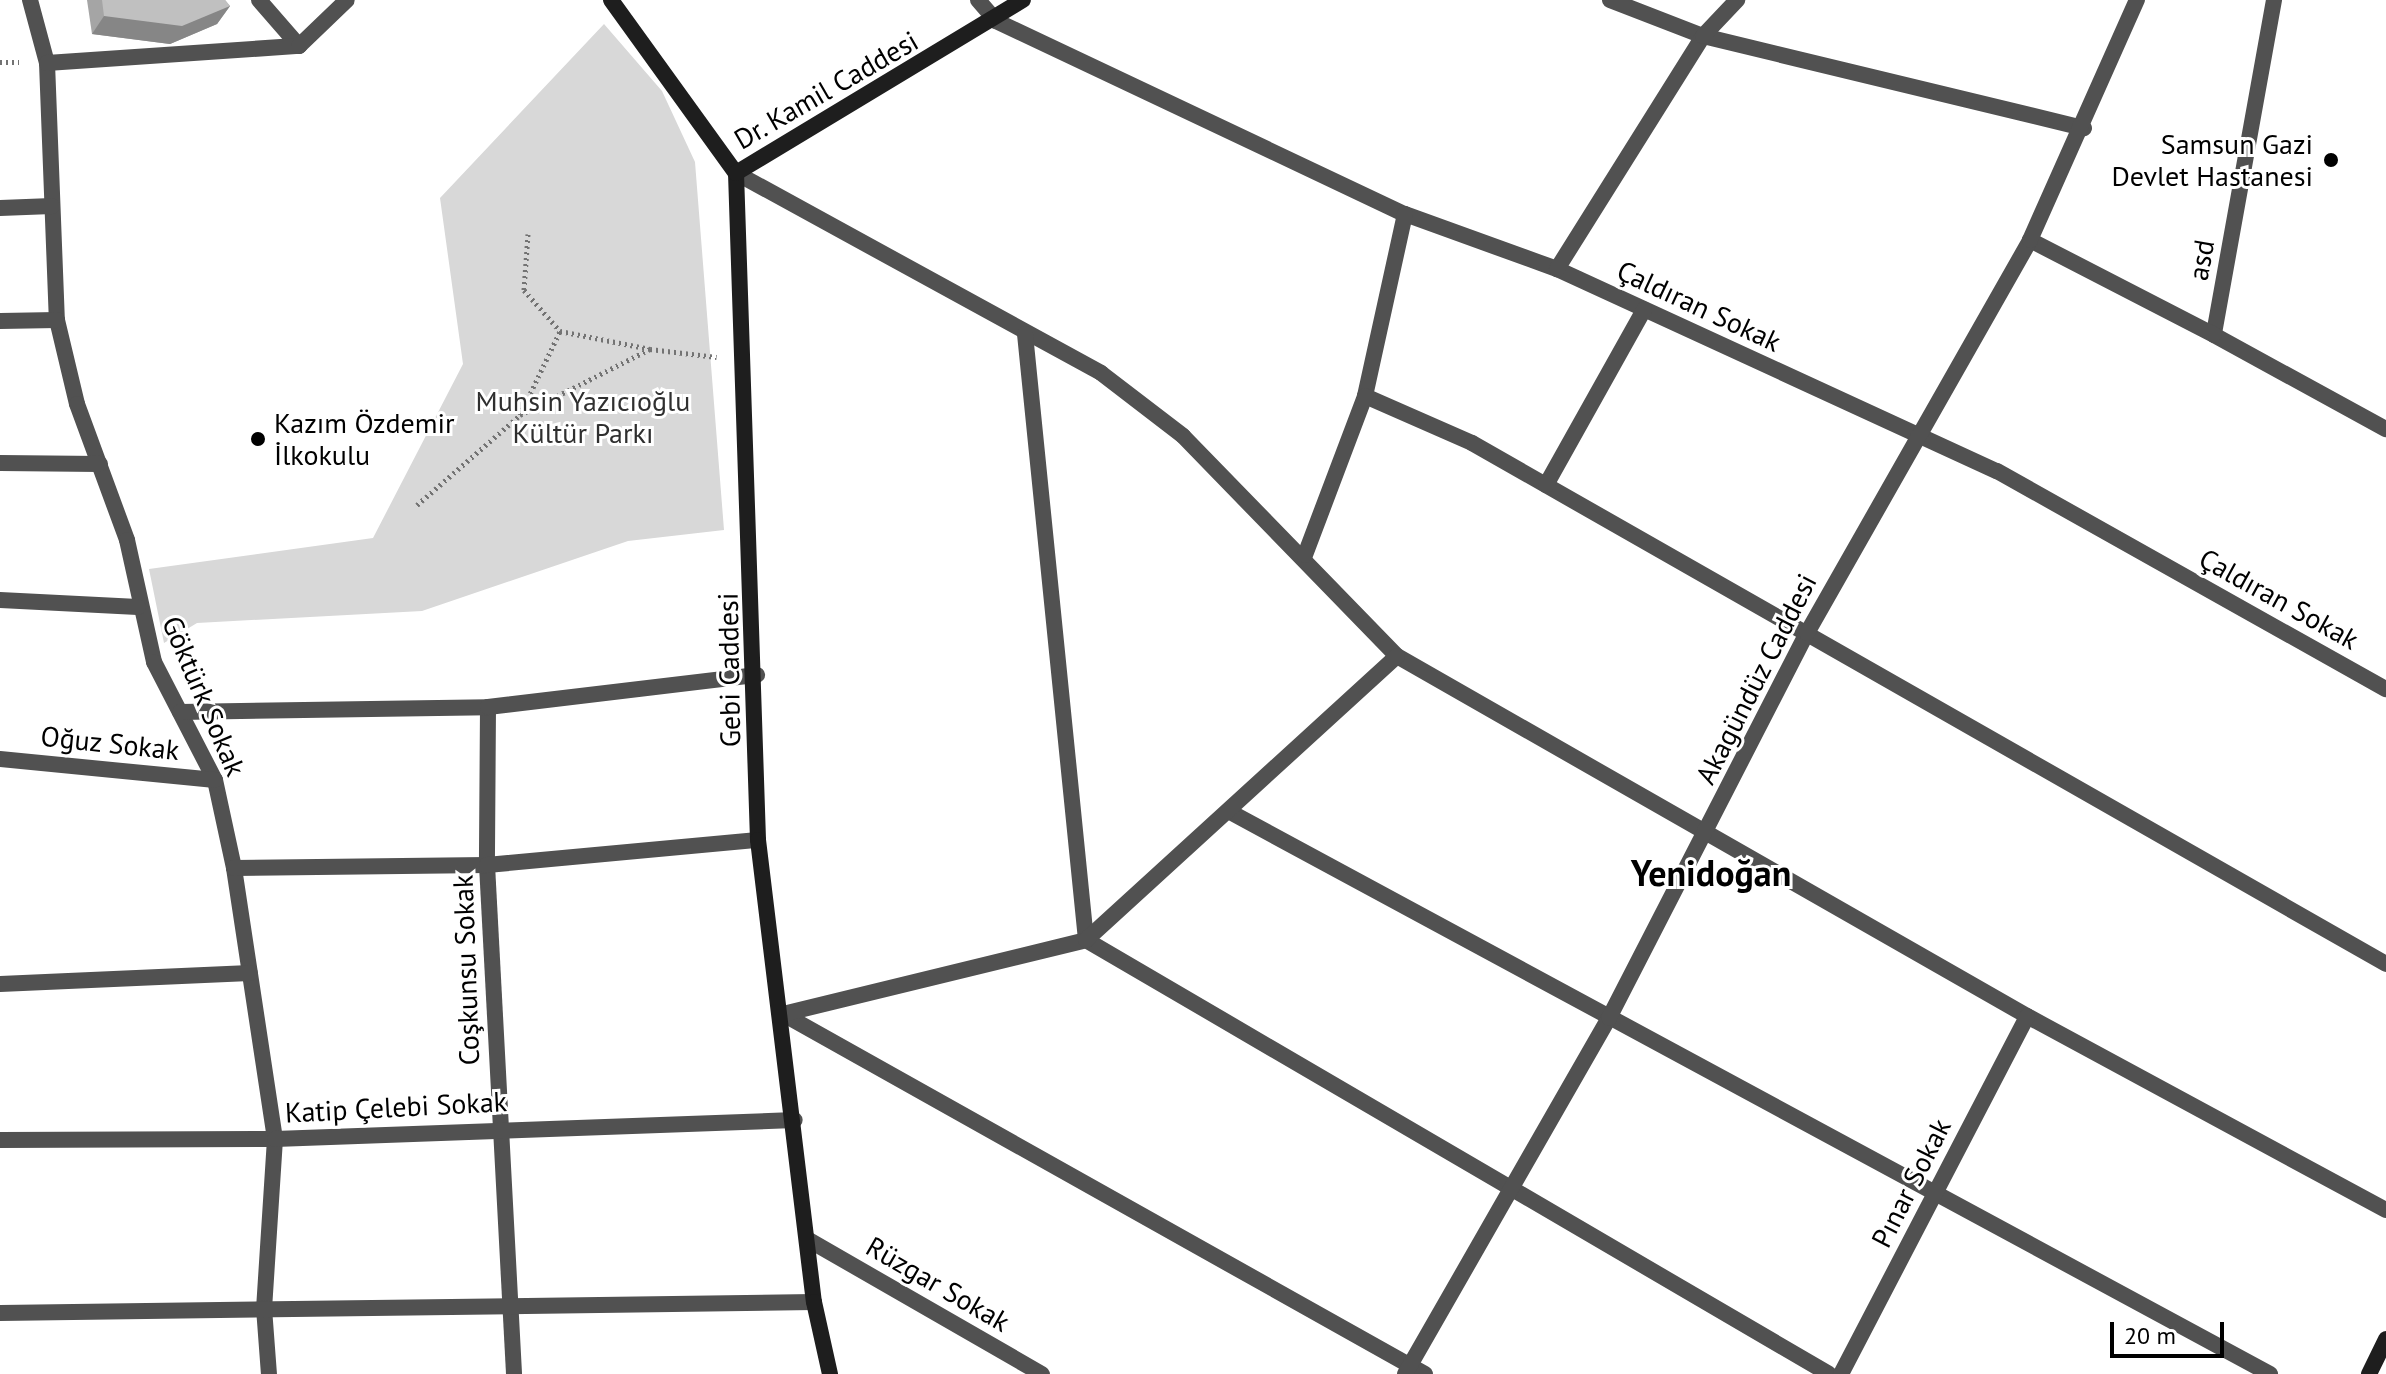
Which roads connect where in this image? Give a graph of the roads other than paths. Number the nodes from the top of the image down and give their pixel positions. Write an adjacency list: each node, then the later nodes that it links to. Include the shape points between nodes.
1 (30, 0): 14 (street, Göktürk Sokak)
2 (259, 0): 13 (street)
3 (347, 0): 13 (street)
4 (611, 0): 16 (main road)
5 (978, 0): 11 (street, Çaldıran Sokak)
6 (1023, 0): 11 (main road, Dr. Kamil Caddesi)
7 (1610, 0): 12 (street)
8 (1737, 0): 12 (street)
9 (2137, 0): 15 (street, Akagündüz Caddesi)
10 (2274, 0): 26 (street, asd)
11 (996, 21): 16 (main road, Dr. Kamil Caddesi); 19 (street, Çaldıran Sokak)
12 (1703, 36): 15 (street); 21 (street)
13 (299, 46): 14 (street)
14 (47, 63): 17 (street, Göktürk Sokak)
15 (2084, 128): 20 (street, Akagündüz Caddesi)
16 (736, 173): 25 (street); 38 (main road, Gebi Caddesi)
17 (52, 206): 18 (street); 23 (street, Göktürk Sokak)
18 (0, 208)
19 (1405, 214): 21 (street, Çaldıran Sokak); 27 (street)
20 (2030, 240): 26 (street); 29 (street, Akagündüz Caddesi)
21 (1557, 269): 22 (street, Çaldıran Sokak)
22 (1644, 310): 29 (street, Çaldıran Sokak); 32 (street)
23 (57, 320): 24 (street); 31 (street, Göktürk Sokak)
24 (0, 321)
25 (1025, 334): 33 (street, via 1101,373 1183,436); 49 (street)
26 (2214, 335): 28 (street)
27 (1365, 396): 32 (street); 33 (street)
28 (2386, 429)
29 (1915, 434): 36 (street, Akagündüz Caddesi); 39 (street, Çaldıran Sokak, via 1997,471)
30 (0, 463): 31 (street)
31 (100, 464): 35 (street, Göktürk Sokak, via 127,540)
32 (1546, 485): 36 (street)
33 (1305, 555): 37 (street)
34 (0, 600): 35 (street)
35 (138, 607): 41 (street, Göktürk Sokak)
36 (1807, 633): 45 (street, Akagündüz Caddesi); 50 (street)
37 (1397, 656): 44 (street); 45 (street)
38 (757, 675): 40 (street); 46 (main road, Gebi Caddesi)
39 (2386, 689)
40 (488, 707): 41 (street); 47 (street, Coşkunsu Sokak)
41 (180, 712): 43 (street, Göktürk Sokak)
42 (0, 759): 43 (street, Oğuz Sokak)
43 (215, 780): 48 (street, Göktürk Sokak)
44 (1232, 813): 49 (street); 55 (street)
45 (1708, 828): 54 (street); 55 (street, Akagündüz Caddesi)
46 (758, 840): 47 (street); 53 (main road, Gebi Caddesi)
47 (487, 865): 48 (street); 57 (street, Coşkunsu Sokak)
48 (234, 868): 51 (street, Göktürk Sokak)
49 (1086, 940): 53 (street); 60 (street)
50 (2386, 964)
51 (250, 973): 52 (street); 58 (street, Göktürk Sokak)
52 (0, 984)
53 (783, 1014): 56 (main road, Gebi Caddesi); 69 (street)
54 (2027, 1016): 61 (street, Pınar Sokak); 62 (street)
55 (1609, 1018): 60 (street, Akagündüz Caddesi); 61 (street)
56 (795, 1120): 57 (street, Katip Çelebi Sokak); 63 (main road, Gebi Caddesi)
57 (498, 1128): 58 (street, Katip Çelebi Sokak); 66 (street, Coşkunsu Sokak)
58 (275, 1139): 59 (street, Katip Çelebi Sokak); 65 (street, Göktürk Sokak)
59 (0, 1140)
60 (1511, 1188): 69 (street, Akagündüz Caddesi); 75 (street)
61 (1934, 1195): 76 (street, Pınar Sokak); 77 (street)
62 (2386, 1210)
63 (807, 1239): 64 (main road, Gebi Caddesi); 73 (street, Rüzgar Sokak)
64 (814, 1302): 66 (street); 72 (main road, Gebi Caddesi)
65 (264, 1308): 66 (street); 67 (street); 70 (street, Göktürk Sokak)
66 (509, 1308): 71 (street, Coşkunsu Sokak)
67 (0, 1313)
68 (2386, 1339): 78 (main road)
69 (1407, 1370): 74 (street)
70 (269, 1374)
71 (514, 1374)
72 (830, 1374)
73 (1042, 1374)
74 (1425, 1374)
75 (1829, 1374)
76 (1841, 1374)
77 (2270, 1374)
78 (2369, 1374)

